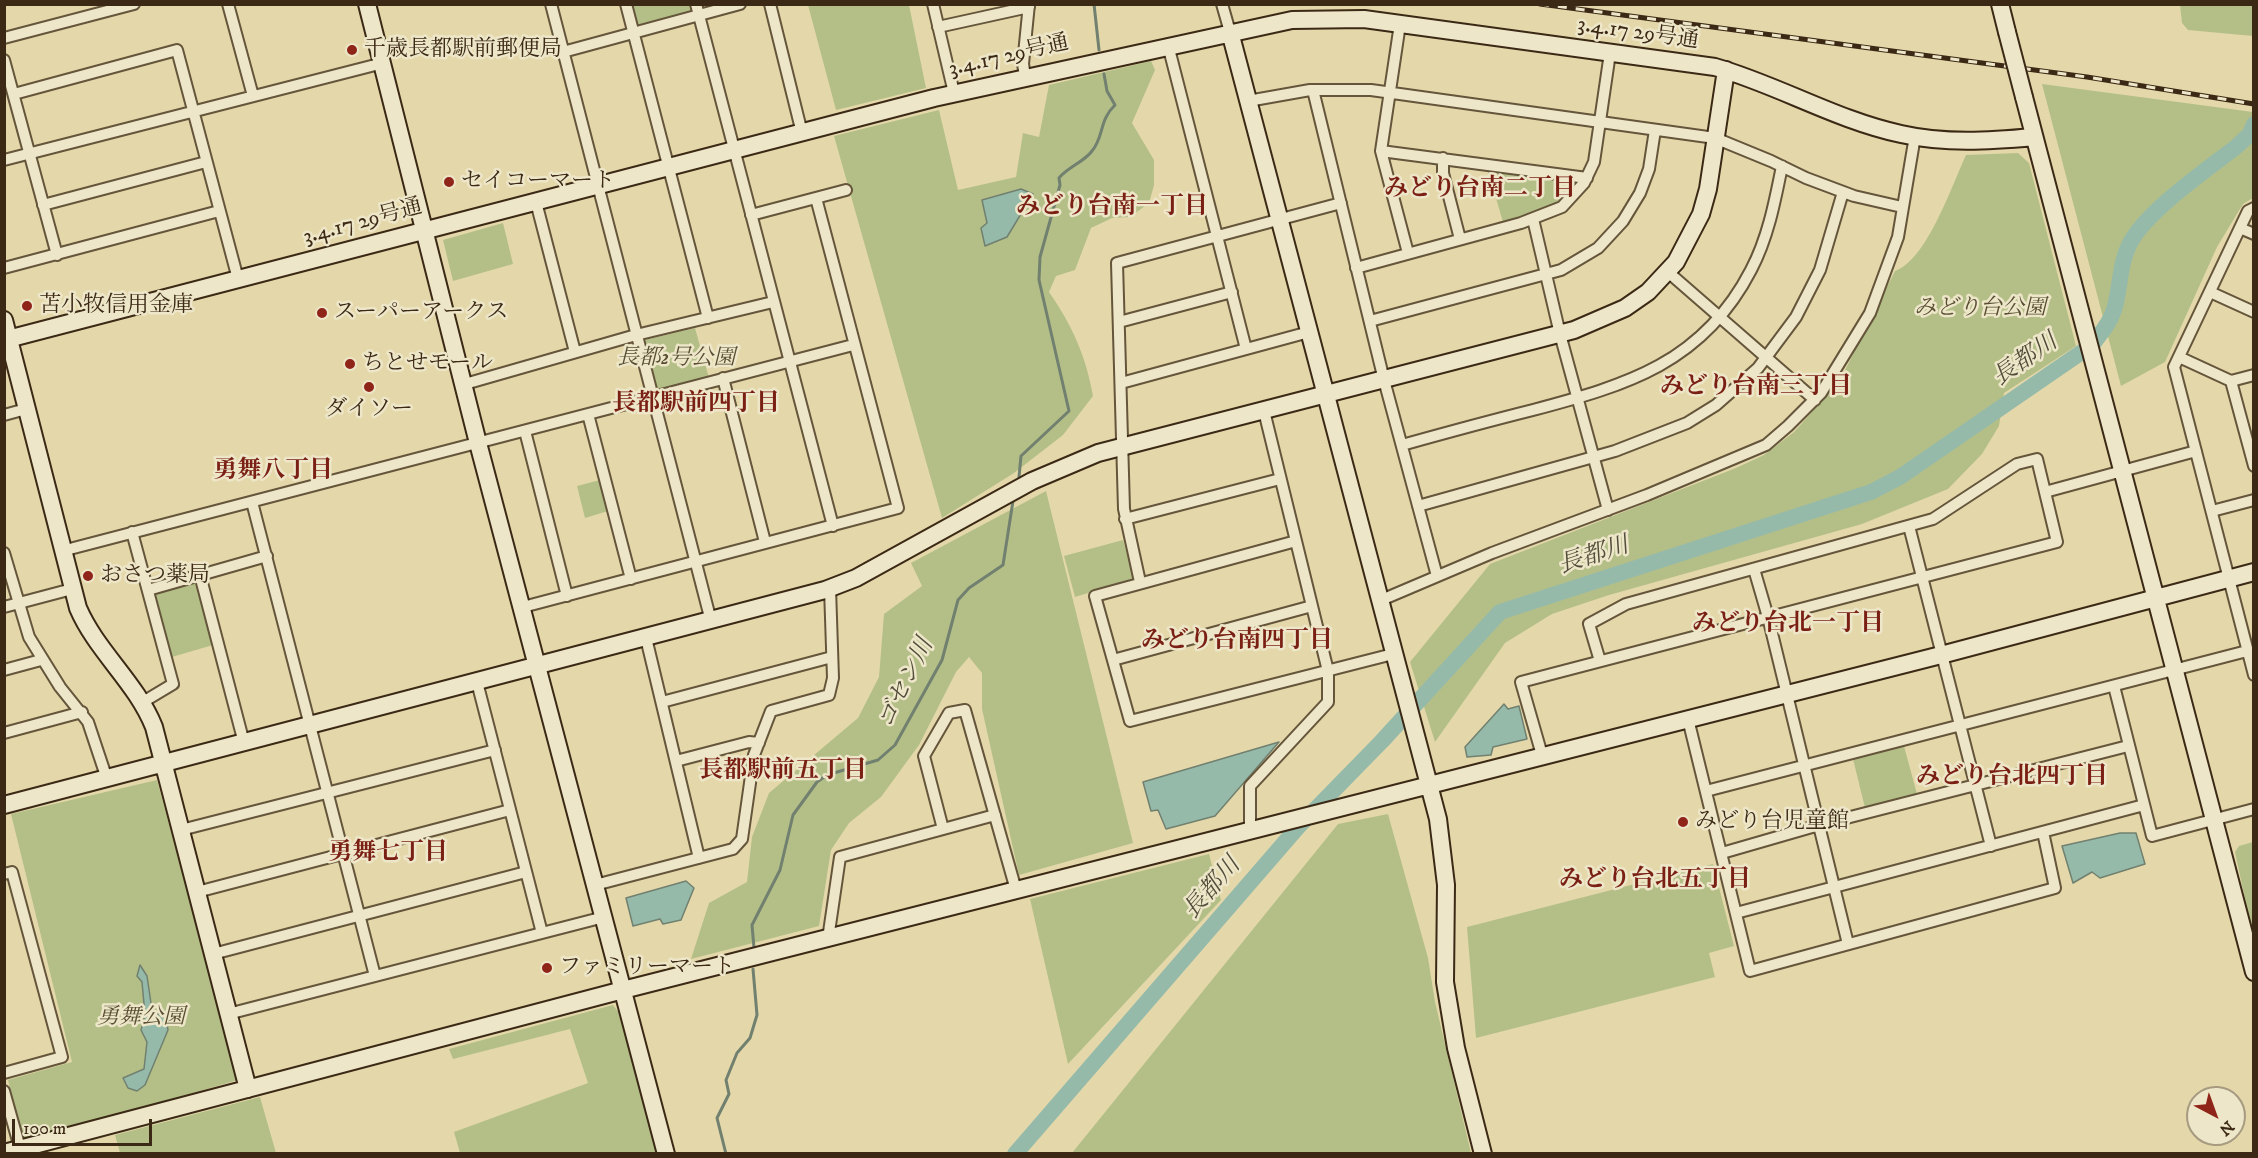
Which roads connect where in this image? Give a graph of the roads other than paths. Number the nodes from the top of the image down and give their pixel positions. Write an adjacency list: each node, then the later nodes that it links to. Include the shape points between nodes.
1 (134, 4): 17 (street)
2 (228, 4): 29 (street)
3 (367, 4): 22 (street)
4 (551, 4): 19 (street)
5 (626, 4): 16 (street)
6 (740, 4): 12 (street)
7 (770, 4): 34 (street)
8 (933, 4): 14 (street)
9 (1222, 4): 15 (street)
10 (2000, 4): 36 (street, bridge)
11 (1029, 6): 14 (street); 24 (street)
12 (698, 10): 16 (street); 38 (street)
13 (1400, 24): 15 (street, 3.4.17 29号通, via 1317,18); 20 (street, 3.4.17 29号通); 27 (street)
14 (938, 27): 26 (street)
15 (1230, 32): 18 (street, 3.4.17 29号通); 30 (street)
16 (634, 33): 19 (street); 45 (street)
17 (4, 38)
18 (1168, 45): 24 (street, 3.4.17 29号通); 63 (street)
19 (563, 52): 47 (street)
20 (1610, 53): 23 (street, 3.4.17 29号通); 32 (street)
21 (4, 60): 28 (street)
22 (383, 63): 29 (street); 61 (street)
23 (1726, 70): 35 (street, 3.4.17 29号通, via 1767,83 1857,122); 37 (street)
24 (1025, 76): 26 (street, 3.4.17 29号通)
25 (1313, 90): 27 (street); 30 (street); 52 (street)
26 (954, 93): 34 (street, 3.4.17 29号通)
27 (1389, 93): 32 (street); 39 (street)
28 (14, 94): 31 (street, via 177,50); 40 (street)
29 (253, 96): 31 (street)
30 (1248, 101): 58 (street)
31 (194, 111): 40 (street); 43 (street)
32 (1600, 123): 33 (street); 46 (street, via 1597,150)
33 (1655, 130): 37 (street); 70 (street, via 1645,181 1623,221 1598,248)
34 (802, 133): 38 (street, 3.4.17 29号通)
35 (1915, 136): 36 (street, 3.4.17 29号通, via 1963,141); 54 (street)
36 (2034, 137): 113 (street)
37 (1714, 138): 44 (street); 69 (street, via 1701,214 1684,250)
38 (734, 150): 45 (street, 3.4.17 29号通); 57 (street)
39 (1381, 151): 41 (street); 65 (street)
40 (30, 153): 42 (street); 53 (street)
41 (1443, 158): 46 (street); 64 (street, via 1443,174)
42 (4, 160)
43 (207, 162): 53 (street); 56 (street)
44 (1782, 166): 49 (street); 76 (street, via 1759,252)
45 (669, 167): 47 (street, 3.4.17 29号通); 77 (street)
46 (1587, 178): 59 (street, via 1562,207)
47 (597, 186): 51 (street, 3.4.17 29号通); 83 (street)
48 (846, 190): 50 (street)
49 (1843, 192): 54 (street); 89 (street, via 1816,280)
50 (816, 198): 57 (street); 85 (street)
51 (536, 202): 61 (street, 3.4.17 29号通); 87 (street)
52 (1341, 203): 58 (street); 68 (street)
53 (44, 205): 66 (street)
54 (1902, 207): 100 (street, via 1890,265 1870,313 1839,368)
55 (2253, 208): 60 (street)
56 (219, 211): 66 (street); 71 (street)
57 (751, 215): 74 (street)
58 (1280, 219): 63 (street); 81 (street)
59 (1533, 219): 64 (street); 70 (street)
60 (2240, 228): 62 (street); 73 (street)
61 (426, 230): 71 (street, 3.4.17 29号通); 96 (street)
62 (2253, 234)
63 (1217, 236): 72 (street); 80 (street, via 1117,263)
64 (1460, 239): 65 (street)
65 (1408, 254): 68 (street)
66 (57, 255): 67 (street)
67 (4, 268)
68 (1356, 268): 79 (street)
69 (1668, 272): 76 (street); 82 (street, via 1625,308)
70 (1546, 274): 79 (street); 82 (street)
71 (238, 279): 84 (street, 3.4.17 29号通)
72 (1232, 292): 80 (street); 86 (street)
73 (2210, 292): 75 (street); 88 (street)
74 (773, 302): 77 (street); 90 (street)
75 (2253, 312)
76 (1719, 317): 89 (street); 99 (street, via 1660,366 1614,388)
77 (708, 318): 83 (street)
78 (4, 320): 84 (street)
79 (1370, 321): 93 (street)
80 (1119, 322): 95 (street)
81 (1309, 332): 86 (street); 97 (street)
82 (1560, 334): 93 (street); 99 (street)
83 (636, 335): 87 (street); 98 (street)
84 (7, 340): 101 (street)
85 (853, 345): 90 (street); 122 (street, via 898,508)
86 (1246, 349): 95 (street)
87 (575, 352): 96 (street)
88 (2179, 357): 94 (street); 110 (street, via 2174,367)
89 (1766, 359): 100 (street); 111 (street, via 1699,417)
90 (788, 362): 92 (street); 122 (street)
91 (2253, 375): 94 (street)
92 (723, 378): 98 (street); 126 (street)
93 (1384, 380): 97 (street); 108 (street)
94 (2231, 381): 106 (street)
95 (1121, 383): 109 (street)
96 (465, 384): 107 (street)
97 (1326, 396): 102 (street); 144 (street)
98 (652, 397): 103 (street); 130 (street)
99 (1578, 398): 108 (street); 111 (street)
100 (1815, 400): 119 (street, via 1766,444)
101 (26, 409): 104 (street); 127 (street)
102 (1264, 411): 109 (street); 114 (street)
103 (588, 414): 105 (street); 136 (street)
104 (4, 415)
105 (525, 431): 107 (street); 142 (street)
106 (2250, 438): 112 (street)
107 (478, 443): 117 (street); 148 (street)
108 (1402, 445): 118 (street)
109 (1124, 447): 121 (street); 139 (street, via 1098,453 1032,481 856,578)
110 (2196, 451): 113 (street); 120 (street)
111 (1594, 458): 118 (street); 119 (street)
112 (2253, 466)
113 (2121, 471): 115 (street); 143 (street)
114 (1281, 479): 121 (street); 125 (street)
115 (2045, 492): 123 (street, via 2037,459 2017,464 1933,519); 135 (street, via 2057,542)
116 (2253, 500): 120 (street)
117 (252, 502): 124 (street); 129 (street)
118 (1418, 506): 134 (street)
119 (1608, 510): 134 (street)
120 (2212, 511): 137 (street)
121 (1125, 519): 138 (street)
122 (833, 526): 126 (street)
123 (1909, 526): 131 (street); 135 (street)
124 (132, 532): 127 (street); 141 (street)
125 (1296, 541): 138 (street); 146 (street)
126 (765, 542): 130 (street)
127 (62, 550): 140 (street)
128 (4, 553): 145 (street)
129 (267, 556): 133 (street); 171 (street)
130 (696, 562): 136 (street); 150 (street)
131 (1754, 569): 149 (street); 158 (street, via 1626,604 1589,624)
132 (2253, 572): 137 (street)
133 (200, 575): 141 (street); 174 (street)
134 (1437, 576): 144 (street)
135 (1923, 577): 149 (street); 154 (street)
136 (631, 579): 142 (street)
137 (2229, 579): 143 (street); 152 (street)
138 (1140, 582): 157 (street, via 1095,596)
139 (830, 588): 150 (street); 155 (street)
140 (72, 589): 145 (street); 167 (street, via 95,640)
141 (148, 590): 167 (street, via 173,684)
142 (567, 596): 148 (street)
143 (2154, 597): 154 (street); 161 (street)
144 (1379, 601): 153 (street)
145 (17, 603): 147 (street); 156 (street)
146 (1312, 606): 157 (street); 162 (street)
147 (4, 607)
148 (523, 607): 159 (street)
149 (1768, 617): 158 (street); 166 (street)
150 (711, 621): 151 (street)
151 (646, 638): 159 (street); 168 (street)
152 (2247, 651): 161 (street); 163 (street)
153 (1393, 654): 162 (street); 183 (street)
154 (1941, 655): 166 (street); 172 (street)
155 (832, 657): 168 (street); 175 (street, via 829,695 771,711)
156 (41, 660): 160 (street); 169 (street)
157 (1113, 660): 162 (street, via 1130,721)
158 (1600, 661): 178 (street, via 1521,682)
159 (538, 666): 164 (street); 204 (street)
160 (4, 670)
161 (2173, 670): 165 (street); 192 (street)
162 (1328, 671): 194 (street, via 1328,702 1250,786)
163 (2253, 675)
164 (477, 682): 171 (street); 177 (street)
165 (2114, 686): 172 (street); 176 (street)
166 (1786, 694): 170 (street); 181 (street)
167 (143, 702): 180 (street)
168 (662, 702): 179 (street)
169 (82, 712): 173 (street); 182 (street, via 95,736)
170 (1688, 718): 178 (street); 185 (street)
171 (311, 725): 174 (street); 186 (street)
172 (1961, 725): 181 (street); 184 (street)
173 (4, 733)
174 (244, 743): 180 (street)
175 (759, 743): 179 (street, via 749,742); 201 (street, via 742,839 732,849)
176 (2128, 746): 184 (street); 188 (street)
177 (495, 750): 186 (street); 190 (street)
178 (1542, 755): 183 (street)
179 (676, 761): 201 (street)
180 (164, 764): 182 (street); 196 (street)
181 (1804, 766): 185 (street); 193 (street)
182 (107, 778): 187 (street)
183 (1429, 783): 194 (street); 224 (street, via 1446,885 1445,982 1456,1048)
184 (1976, 785): 193 (street); 198 (street)
185 (1706, 791): 199 (street)
186 (329, 793): 196 (street); 200 (street)
187 (4, 805)
188 (2144, 806): 192 (street, via 2152,836); 197 (street)
189 (2253, 809): 192 (street)
190 (510, 810): 200 (street); 202 (street)
191 (995, 815): 195 (street); 195 (street, via 965,710 949,713 924,756); 206 (street)
192 (2215, 819): 215 (street)
193 (1819, 825): 199 (street); 205 (street)
194 (1250, 828): 206 (street)
195 (943, 829): 212 (street, via 840,857)
196 (181, 830): 207 (street)
197 (2043, 832): 198 (street); 213 (street, via 2055,888)
198 (1991, 846): 205 (street)
199 (1722, 853): 208 (street)
200 (344, 854): 207 (street); 209 (street)
201 (699, 858): 204 (street)
202 (526, 872): 209 (street); 211 (street)
203 (4, 874): 219 (street, via 12,872 62,1057)
204 (595, 885): 210 (street)
205 (1834, 887): 208 (street); 213 (street)
206 (1016, 890): 212 (street)
207 (197, 892): 214 (street)
208 (1736, 913): 213 (street, via 1750,971)
209 (360, 916): 214 (street); 216 (street)
210 (604, 917): 211 (street); 217 (street)
211 (542, 933): 216 (street)
212 (828, 939): 217 (street)
213 (1848, 944)
214 (213, 954): 218 (street)
215 (2253, 972)
216 (375, 976): 218 (street)
217 (623, 990): 220 (street); 223 (street)
218 (228, 1014): 220 (street)
219 (4, 1073)
220 (248, 1089): 222 (street)
221 (4, 1091): 222 (street)
222 (12, 1150)
223 (666, 1154)
224 (1483, 1154)

